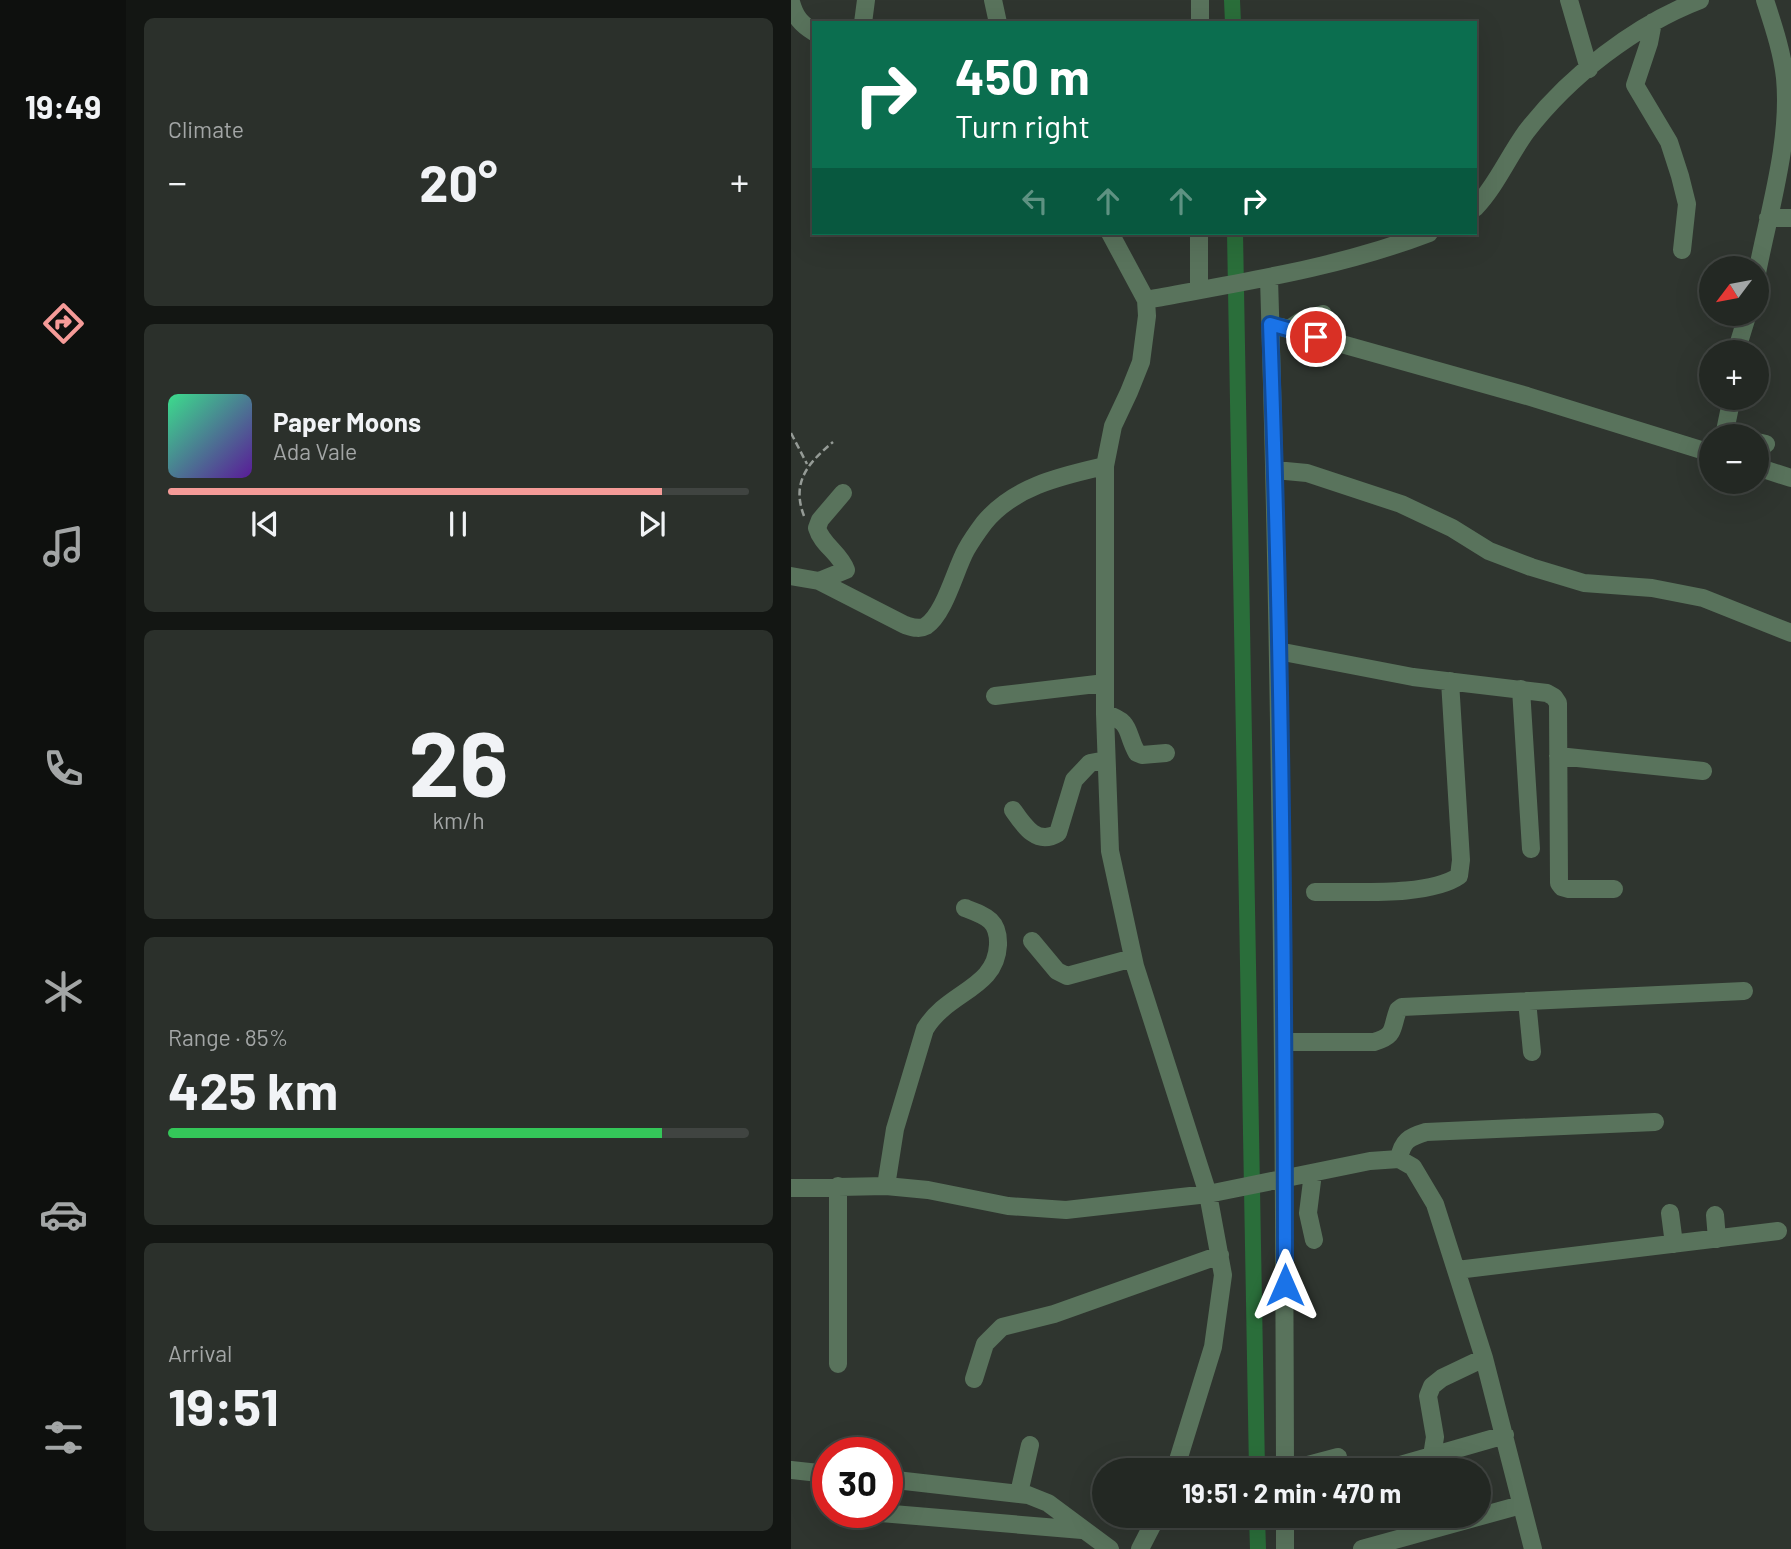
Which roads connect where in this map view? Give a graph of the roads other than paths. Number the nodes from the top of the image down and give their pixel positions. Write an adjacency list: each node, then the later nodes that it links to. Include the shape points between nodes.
1 (866, 0): 8 (street)
2 (993, 0): 9 (street)
3 (1200, 0): 10 (street)
4 (1569, 0): 13 (street)
5 (1700, 0): 11 (street)
6 (1765, 0): 14 (street)
7 (791, 2): 12 (street, via 801,24)
8 (863, 21)
9 (998, 21)
10 (1200, 21)
11 (1653, 22): 13 (street); 21 (street, via 1635,85 1669,142 1680,176 1687,204)
12 (812, 31)
13 (1589, 69): 15 (street, via 1550,103)
14 (1788, 73): 16 (street, via 1786,130)
15 (1477, 206)
16 (1768, 218): 17 (street); 22 (street)
17 (1791, 218)
18 (1111, 235): 25 (street)
19 (1199, 235): 24 (street)
20 (1421, 235): 23 (street, via 1325,266)
21 (1682, 250)
22 (1760, 256)
23 (1260, 280): 24 (street); 27 (street)
24 (1206, 289): 25 (street)
25 (1146, 300): 30 (street, via 1141,362 1113,426)
26 (1323, 314): 28 (street)
27 (1270, 324): 28 (street); 31 (street)
28 (1289, 329): 29 (street)
29 (1699, 449)
30 (1105, 466): 36 (street, via 1035,485 999,509 967,549 937,613 925,627 905,625); 40 (street)
31 (1275, 470): 37 (street, via 1307,473 1401,504 1489,551 1531,567 1584,583 1652,588 1703,598); 38 (street)
32 (1769, 471): 33 (street)
33 (1791, 478)
34 (843, 493): 36 (street, via 817,528 846,570)
35 (791, 576): 36 (street)
36 (819, 581)
37 (1791, 633)
38 (1278, 651): 39 (street); 57 (street)
39 (1450, 681): 41 (street); 51 (street, via 1461,860 1458,876 1429,889)
40 (1105, 683): 42 (street); 43 (street)
41 (1521, 689): 45 (street, via 1555,697); 49 (street)
42 (995, 696)
43 (1105, 715): 44 (street, via 1125,723 1137,753); 46 (street)
44 (1166, 752)
45 (1558, 756): 47 (street); 50 (street, via 1559,883 1569,888)
46 (1106, 760): 48 (street, via 1090,763 1074,780 1058,833 1051,838 1027,830); 54 (street, via 1110,851)
47 (1703, 771)
48 (1013, 810)
49 (1531, 849)
50 (1614, 888)
51 (1315, 892)
52 (965, 908): 64 (street, via 996,924 998,959 990,974 947,1003 925,1029 895,1129)
53 (1033, 941): 54 (street, via 1057,971 1067,976)
54 (1133, 958): 66 (street)
55 (1744, 991): 56 (street)
56 (1527, 1001): 57 (street, via 1402,1007 1391,1035 1374,1042); 58 (street)
57 (1284, 1042): 62 (street)
58 (1532, 1052)
59 (1655, 1122): 60 (street, via 1426,1132 1406,1140)
60 (1399, 1159): 61 (street); 74 (street, via 1413,1167 1435,1204)
61 (1313, 1173): 62 (street); 71 (street, via 1307,1213)
62 (1284, 1179): 66 (street); 83 (street)
63 (838, 1186): 64 (street); 65 (street); 76 (street)
64 (885, 1186): 66 (street, via 1053,1210)
65 (791, 1188)
66 (1208, 1194): 73 (street)
67 (1670, 1213): 72 (street)
68 (1715, 1214): 70 (street)
69 (1778, 1231): 70 (street)
70 (1717, 1239): 72 (street)
71 (1314, 1240)
72 (1674, 1244): 74 (street)
73 (1220, 1255): 77 (street, via 1090,1303 1002,1327 985,1344); 82 (street, via 1223,1275 1213,1347)
74 (1457, 1270): 75 (street)
75 (1484, 1358): 78 (street); 80 (street, via 1432,1386 1428,1396 1435,1437)
76 (838, 1364)
77 (974, 1378)
78 (1505, 1435): 80 (street); 90 (street)
79 (1030, 1445): 89 (street)
80 (1432, 1456): 85 (street)
81 (1338, 1457): 84 (street)
82 (1179, 1458)
83 (1287, 1458)
84 (1334, 1458)
85 (1425, 1458)
86 (791, 1470): 87 (street)
87 (812, 1472)
88 (903, 1481): 89 (street)
89 (1019, 1493): 94 (street, via 1048,1503)
90 (1521, 1506): 98 (street); 99 (street)
91 (903, 1515): 94 (street)
92 (1151, 1528): 96 (street)
93 (1285, 1528): 97 (street)
94 (1084, 1531): 95 (street)
95 (1110, 1549)
96 (1140, 1549)
97 (1286, 1549)
98 (1362, 1549)
99 (1532, 1549)

